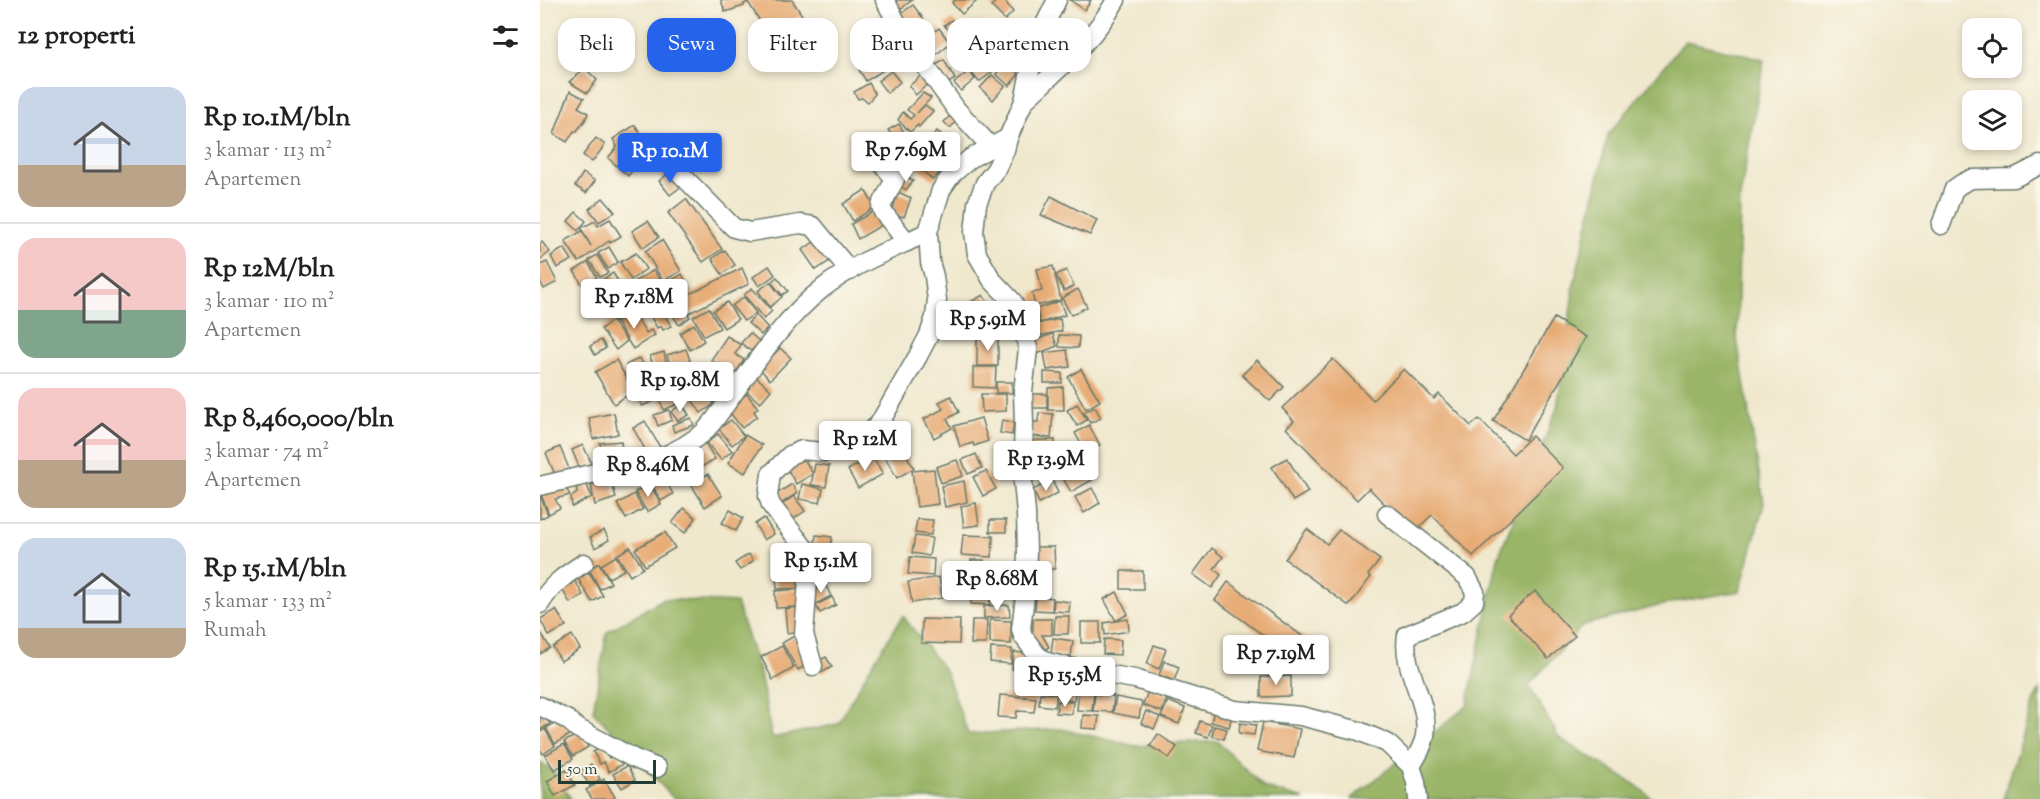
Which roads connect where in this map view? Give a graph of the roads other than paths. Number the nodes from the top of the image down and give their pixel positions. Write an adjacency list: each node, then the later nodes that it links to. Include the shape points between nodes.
1 (885, 0): 7 (street, via 902,33 956,109)
2 (1057, 0): 4 (street, via 1036,42)
3 (1116, 0): 4 (street, via 1105,20)
4 (1024, 101): 5 (street)
5 (1008, 138): 7 (street); 20 (street, via 976,204 974,232 977,254 992,280 1013,302 1028,349 1022,471 1027,553 1021,629 1026,643 1047,662 1135,679 1235,710 1300,716 1359,731 1387,743)
6 (883, 147): 12 (street, via 880,161 895,179 881,206 882,212)
7 (991, 147): 11 (street, via 971,158 946,181)
8 (660, 153): 13 (street, via 734,228 750,232 809,224)
9 (2040, 165): 10 (street, via 2014,178 1971,179 1961,184 1954,189)
10 (1941, 225)
11 (928, 232): 12 (street); 18 (street, via 937,300 935,317 918,356 879,424 866,436 839,449 802,450 790,455 771,474 771,505 806,550 809,567 804,634)
12 (907, 242): 13 (street)
13 (850, 271): 14 (street, via 820,290 794,315 702,434 647,465)
14 (540, 486)
15 (1387, 514): 20 (street, via 1467,577 1476,592 1474,603 1463,612 1407,635 1405,648 1424,714 1425,735)
16 (584, 563): 17 (street, via 554,584)
17 (540, 604)
18 (813, 666)
19 (540, 706): 21 (street)
20 (1411, 766): 22 (street)
21 (657, 768)
22 (1418, 799)

